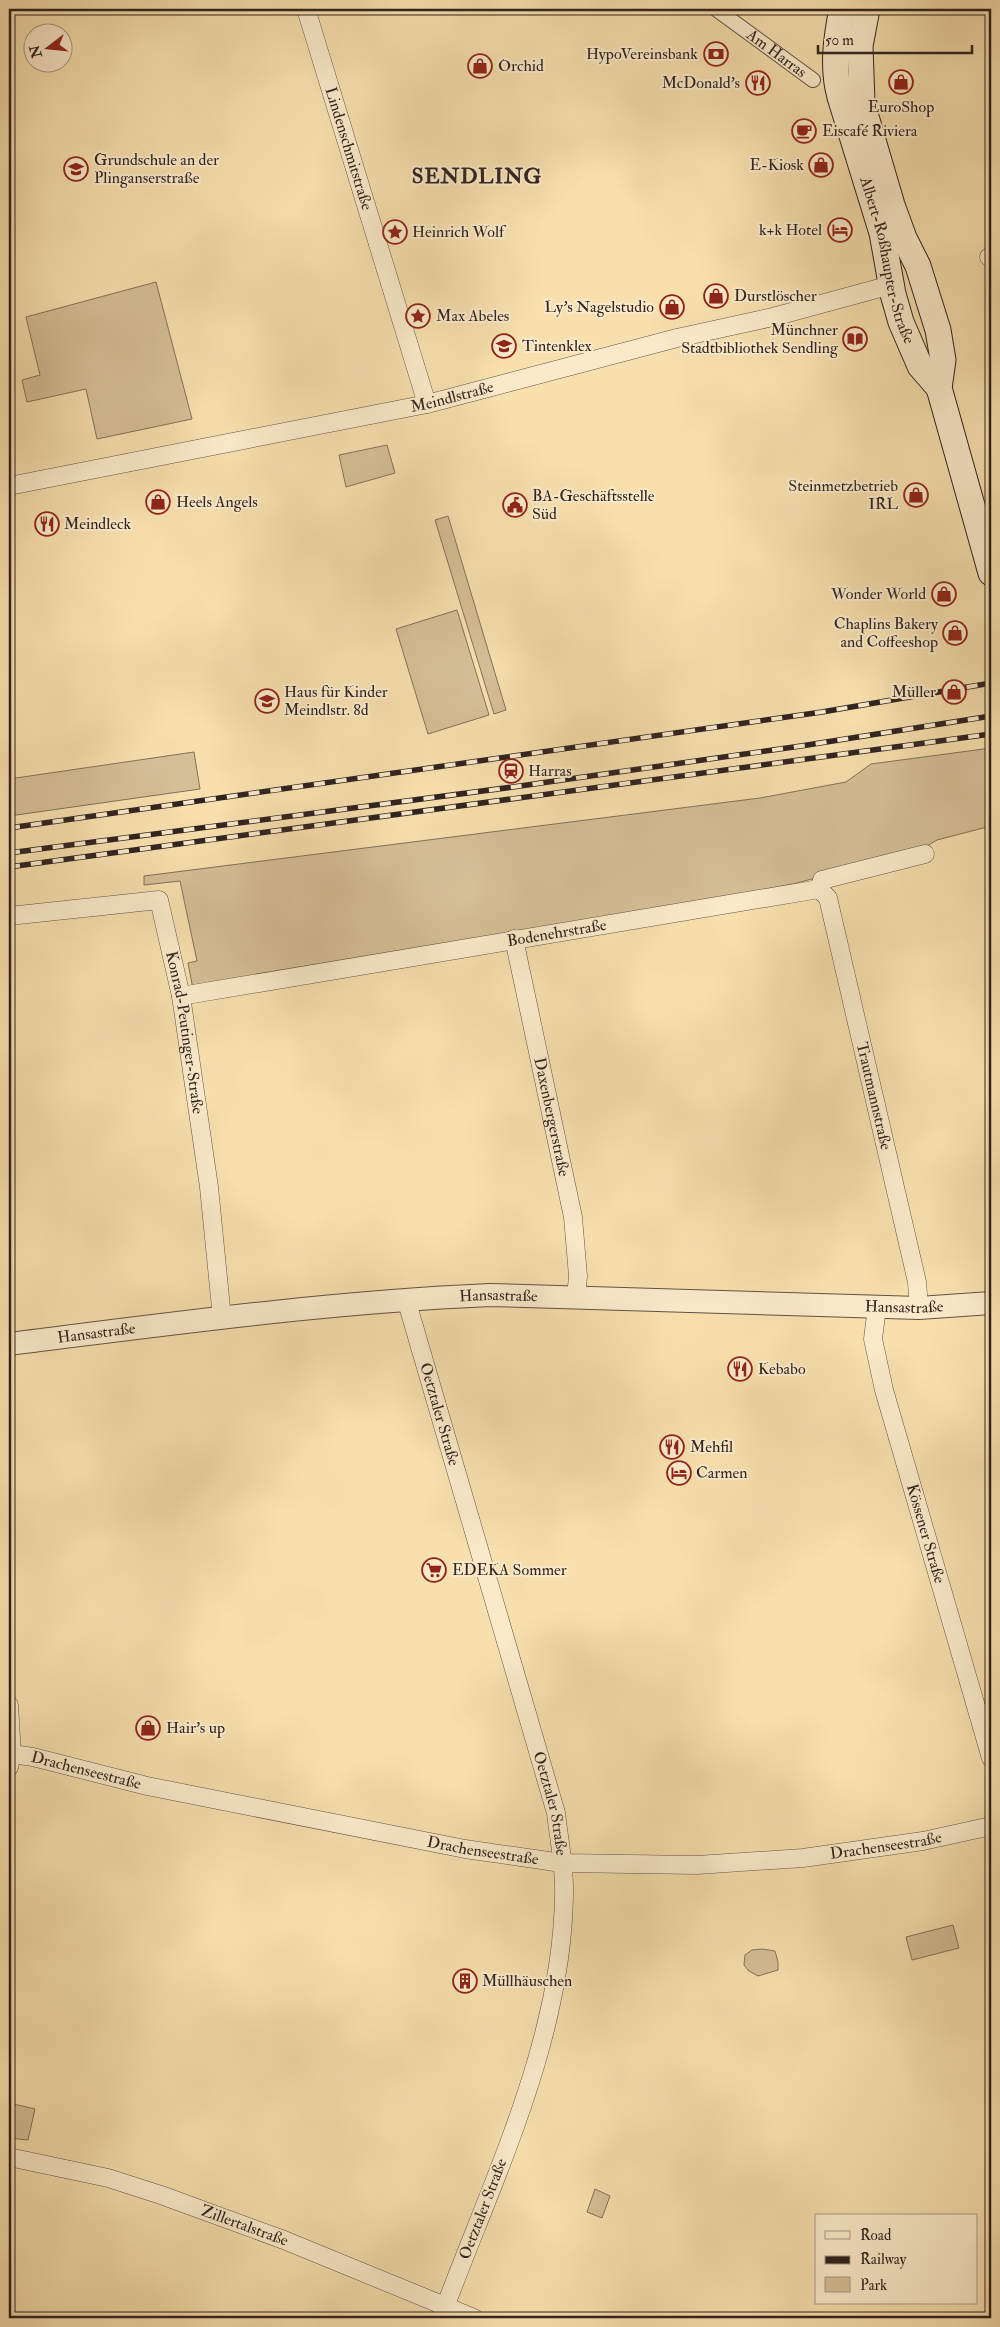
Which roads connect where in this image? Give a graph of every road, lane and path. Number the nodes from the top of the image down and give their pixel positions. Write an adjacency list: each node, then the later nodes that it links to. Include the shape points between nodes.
1 (306, 9): 9 (street, Lindenschmitstraße)
2 (716, 9): 5 (street, Am Harras)
3 (842, 9): 6 (main road, via 836,82)
4 (867, 9): 6 (main road)
5 (813, 80)
6 (857, 123): 7 (main road, Albert-Roßhaupter-Straße); 8 (main road, Albert-Roßhaupter-Straße, via 918,266 938,330 943,360)
7 (891, 285): 8 (main road, Albert-Roßhaupter-Straße, via 907,339 920,366); 9 (street, Meindlstraße)
8 (939, 388): 11 (main road, Albert-Roßhaupter-Straße)
9 (427, 404): 10 (street, Meindlstraße)
10 (9, 486)
11 (991, 573)
12 (925, 854): 13 (street, Bodenehrstraße, via 822,880)
13 (819, 889): 15 (street, Bodenehrstraße); 21 (street, Trautmannstraße, via 828,898 917,1282)
14 (9, 916): 16 (street, Konrad-Peutinger-Straße, via 159,900)
15 (514, 939): 16 (street, Bodenehrstraße); 17 (street, Daxenbergerstraße, via 573,1217 578,1276)
16 (180, 996): 22 (street, Konrad-Peutinger-Straße, via 209,1187)
17 (576, 1298): 18 (street, Hansastraße, via 490,1295); 20 (street, Hansastraße)
18 (406, 1299): 22 (street, Hansastraße); 28 (street, Oetztaler Straße, via 556,1813)
19 (991, 1303): 21 (street, Hansastraße)
20 (877, 1307): 21 (street, Hansastraße); 25 (street, Kössener Straße, via 873,1339 884,1390)
21 (919, 1308)
22 (222, 1318): 23 (street, Hansastraße)
23 (9, 1344)
24 (9, 1705): 26 (street)
25 (991, 1758)
26 (10, 1761): 28 (street, Drachenseestraße, via 33,1757 147,1786 446,1846)
27 (991, 1826): 28 (street, Drachenseestraße, via 923,1841 803,1858 697,1865)
28 (562, 1863): 30 (street, Oetztaler Straße, via 564,1895 559,1959 546,2028 532,2080)
29 (9, 2157): 30 (street, Zillertalstraße, via 108,2178 161,2195 311,2251)
30 (443, 2313): 31 (street, Zillertalstraße)
31 (474, 2318)

